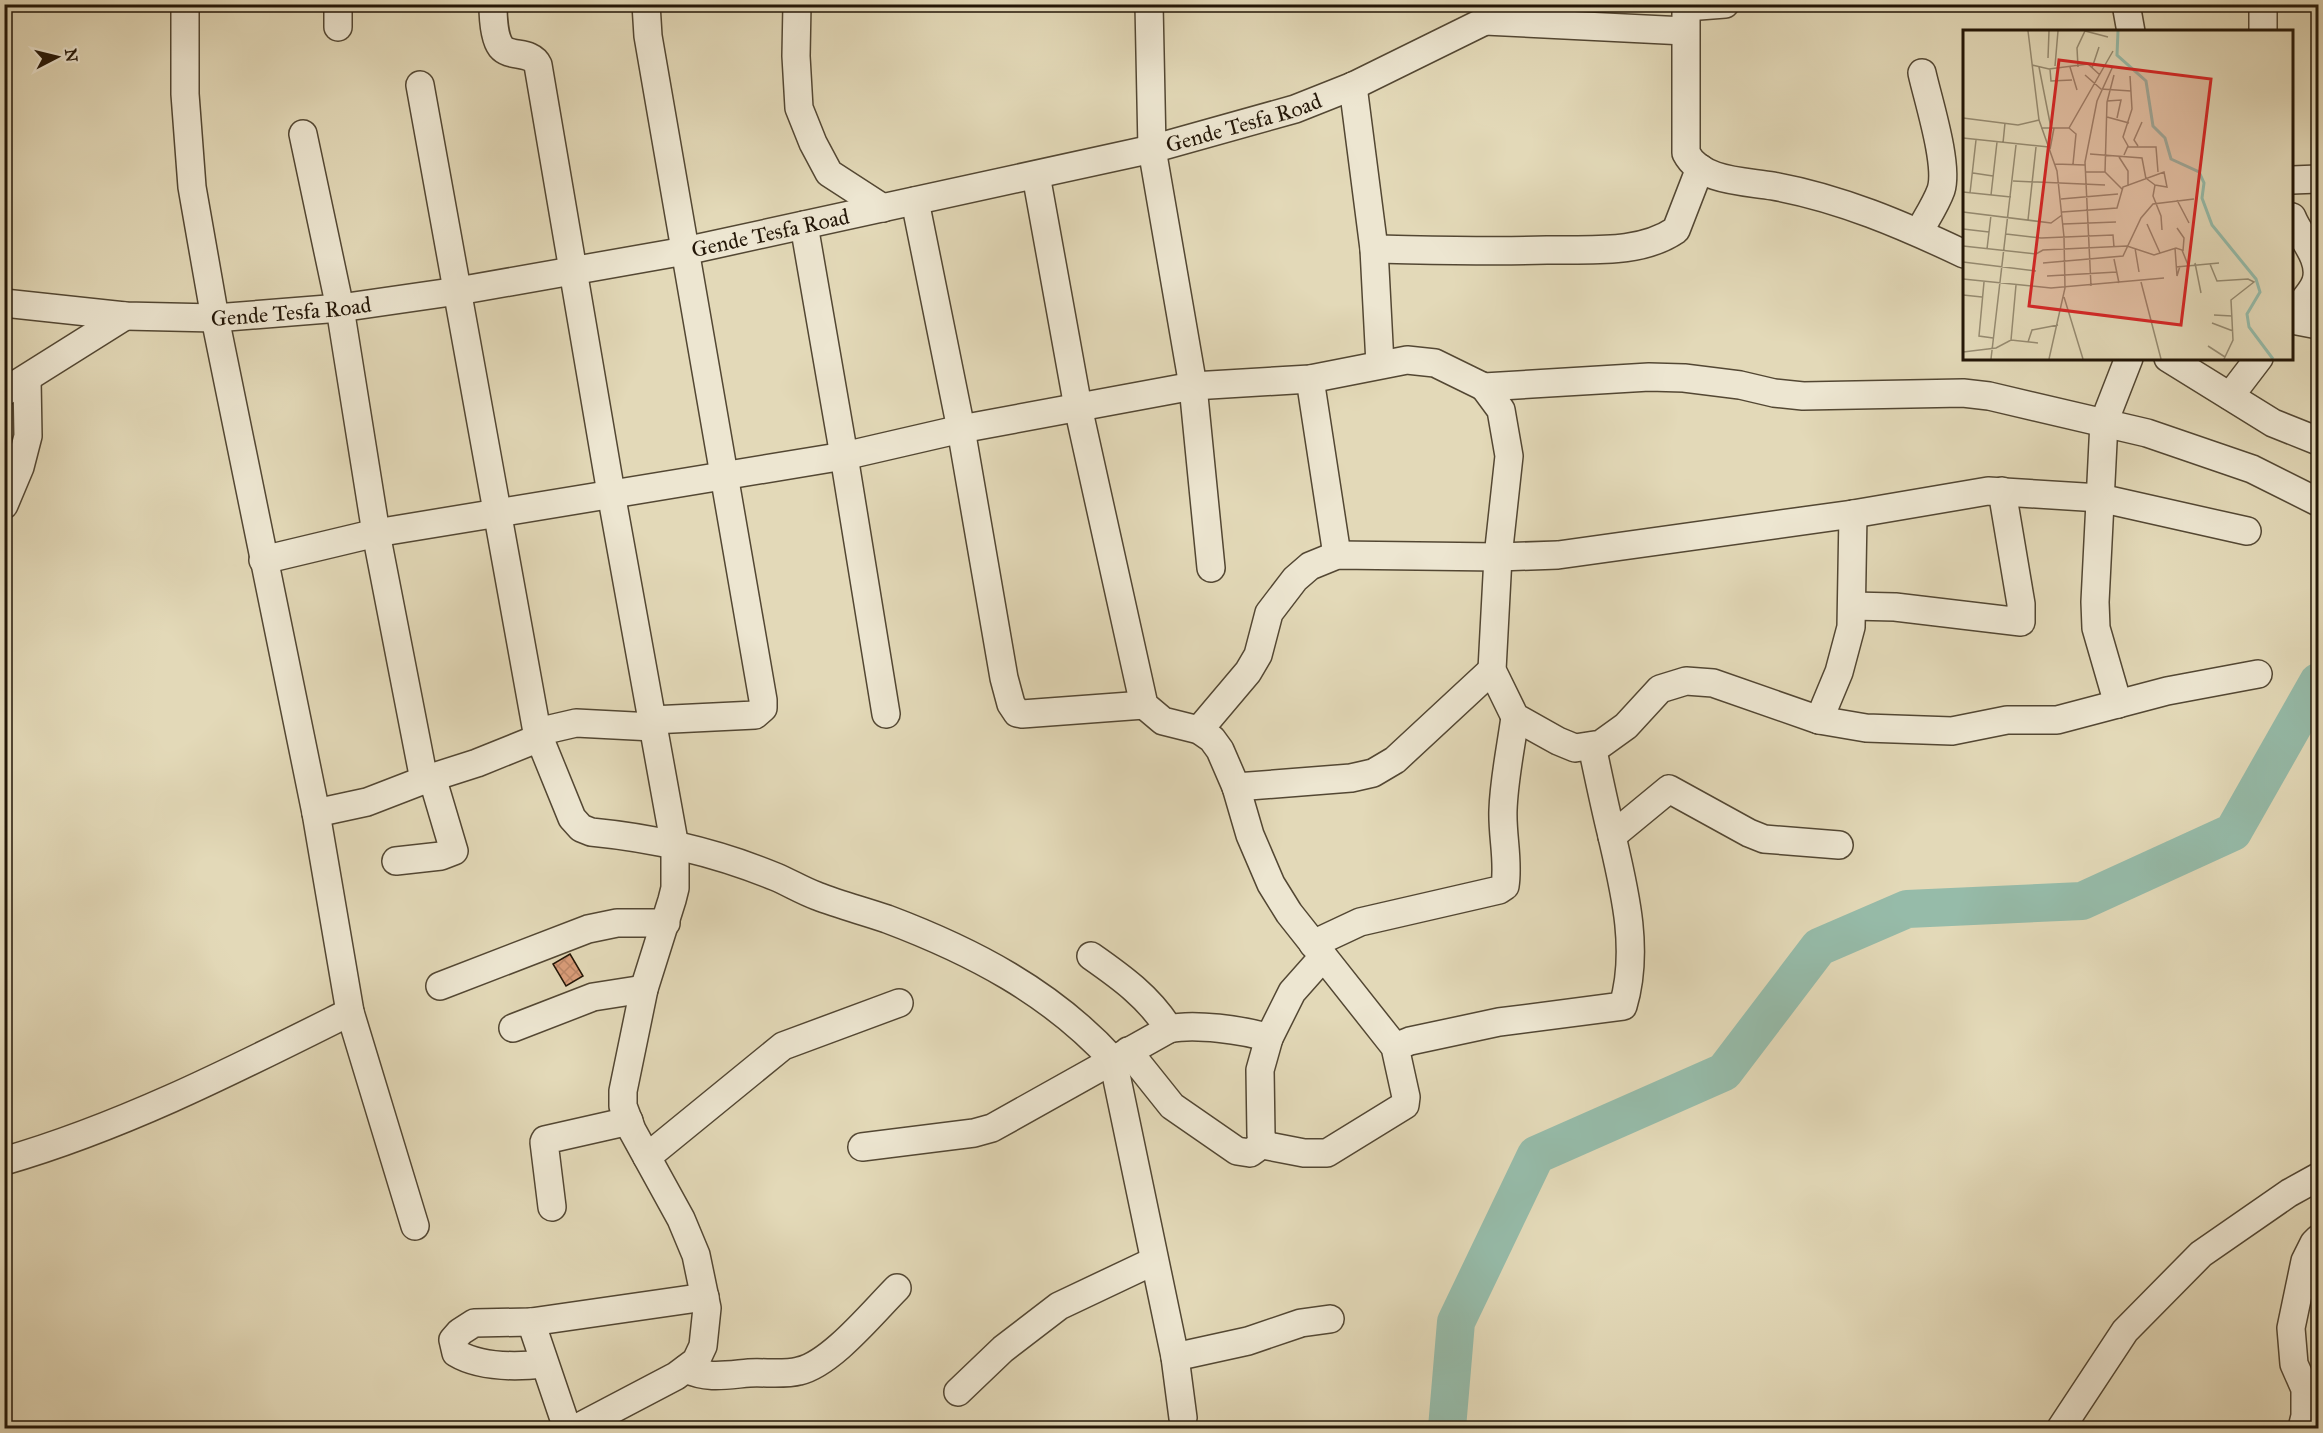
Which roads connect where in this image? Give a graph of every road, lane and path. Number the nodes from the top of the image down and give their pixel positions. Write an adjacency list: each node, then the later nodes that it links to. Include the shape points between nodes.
1 (185, 4): 36 (street, via 185,94 192,187)
2 (493, 4): 30 (street, via 501,46 532,57 538,65)
3 (646, 4): 28 (street, via 648,36)
4 (797, 4): 23 (street, via 800,108 813,142 830,173)
5 (1149, 4): 17 (street)
6 (1725, 4): 10 (street)
7 (2126, 4): 11 (street)
8 (2263, 4): 12 (street)
9 (1501, 9): 10 (street); 15 (street, Gende Tesfa Road)
10 (1686, 14): 18 (street, via 1686,153)
11 (2131, 30)
12 (2263, 30)
13 (1922, 73): 26 (street, via 1942,173 1941,189)
14 (420, 85): 31 (street)
15 (1353, 86): 17 (street, Gende Tesfa Road, via 1295,109); 27 (street)
16 (303, 134): 33 (street)
17 (1152, 149): 19 (street, Gende Tesfa Road); 45 (street)
18 (1700, 168): 26 (street, via 1729,180 1814,195); 27 (street, via 1676,230 1655,241 1604,249)
19 (1036, 175): 22 (street, Gende Tesfa Road); 49 (street)
20 (2319, 179): 21 (street)
21 (2293, 180)
22 (915, 201): 23 (street, Gende Tesfa Road); 51 (street)
23 (883, 208): 25 (street, Gende Tesfa Road)
24 (2293, 219): 34 (street, via 2313,255 2317,271 2316,282)
25 (804, 225): 28 (street, Gende Tesfa Road); 53 (street)
26 (1919, 232): 29 (street)
27 (1374, 249): 42 (street)
28 (685, 251): 30 (street, Gende Tesfa Road); 54 (street)
29 (1963, 253)
30 (573, 272): 31 (street, Gende Tesfa Road); 56 (street)
31 (458, 291): 33 (street, Gende Tesfa Road); 60 (street)
32 (4, 303): 35 (street, Gende Tesfa Road)
33 (340, 308): 36 (street, Gende Tesfa Road); 63 (street)
34 (2293, 314)
35 (125, 316): 36 (street, Gende Tesfa Road); 43 (street)
36 (214, 318): 66 (street)
37 (2293, 320): 38 (street)
38 (2319, 325)
39 (2128, 360): 50 (street)
40 (2171, 360): 48 (street)
41 (2257, 360): 48 (street)
42 (1380, 364): 44 (street); 46 (street, via 1407,360 1435,363)
43 (27, 378): 47 (street); 59 (street, via 28,436)
44 (1310, 379): 45 (street); 64 (street)
45 (1192, 386): 49 (street); 67 (street)
46 (1484, 387): 50 (street, via 1649,377 1684,378 1803,396 1963,393); 65 (street, via 1501,410 1509,456)
47 (4, 392)
48 (2230, 396): 52 (street, via 2273,423)
49 (1078, 408): 51 (street); 72 (street)
50 (2104, 422): 57 (street); 58 (street, via 2252,469)
51 (961, 429): 53 (street); 72 (street, via 1011,704 1017,713)
52 (2319, 441)
53 (844, 456): 54 (street); 73 (street)
54 (725, 476): 56 (street); 76 (street, via 763,708 755,715)
55 (2001, 491): 57 (street); 61 (street); 68 (street, via 2021,622)
56 (611, 493): 60 (street); 76 (street)
57 (2100, 498): 62 (street); 71 (street, via 2096,628)
58 (2319, 502)
59 (4, 505)
60 (496, 512): 63 (street); 78 (street)
61 (1853, 514): 65 (street, via 1568,554); 68 (street)
62 (2247, 531)
63 (376, 533): 66 (street); 80 (street)
64 (1337, 555): 65 (street); 77 (street, via 1310,566 1295,579 1269,613 1258,655 1248,672)
65 (1498, 557): 69 (street)
66 (262, 560): 82 (street)
67 (1211, 568)
68 (1852, 606): 75 (street, via 1851,627 1839,672)
69 (1492, 670): 74 (street); 81 (street, via 1395,760 1373,773)
70 (2258, 674): 71 (street)
71 (2118, 704): 75 (street, via 2057,720 2007,720 1952,731 1866,728)
72 (1144, 705): 77 (street, via 1163,721)
73 (886, 714)
74 (1515, 717): 79 (street, via 1575,748); 88 (street, via 1503,809 1505,886 1360,922)
75 (1820, 720): 79 (street, via 1713,683 1686,681 1660,688 1626,726)
76 (653, 724): 78 (street, via 576,723); 85 (street)
77 (1199, 730): 81 (street, via 1220,750)
78 (538, 735): 80 (street, via 477,763); 85 (street, via 565,803 581,828)
79 (1592, 746): 83 (street)
80 (428, 778): 82 (street, via 367,802); 86 (street, via 454,851)
81 (1236, 787): 88 (street, via 1250,835 1271,884)
82 (316, 813): 93 (street)
83 (1612, 836): 84 (street, via 1669,789 1764,839); 97 (street, via 1630,941 1623,1006 1499,1022)
84 (1839, 845)
85 (675, 847): 87 (street, via 675,888); 98 (street, via 718,856 974,955)
86 (396, 861)
87 (666, 923): 90 (street, via 617,923 588,929); 91 (street)
88 (1318, 950): 96 (street); 97 (street)
89 (1091, 956): 95 (street, via 1130,984 1159,1012)
90 (440, 986)
91 (644, 989): 94 (street, via 593,997); 99 (street, via 623,1090)
92 (899, 1003): 102 (street, via 783,1046)
93 (350, 1012): 103 (street, via 186,1093 45,1149); 106 (street)
94 (513, 1028)
95 (1168, 1029): 96 (street, via 1190,1026); 98 (street)
96 (1269, 1038): 100 (street, via 1260,1070)
97 (1395, 1047): 100 (street, via 1405,1105 1327,1153 1304,1153)
98 (1120, 1056): 100 (street, via 1172,1106 1237,1151 1250,1154); 101 (street, via 992,1128); 108 (street)
99 (628, 1121): 102 (street); 105 (street, via 543,1142)
100 (1264, 1143)
101 (862, 1147)
102 (647, 1157): 110 (street, via 685,1228 696,1255)
103 (4, 1161)
104 (2319, 1177): 120 (street, via 2201,1254 2125,1331)
105 (552, 1207)
106 (415, 1226)
107 (2319, 1239): 121 (street, via 2305,1261 2291,1328 2294,1364 2305,1389)
108 (1154, 1261): 113 (street); 116 (street, via 1059,1305 1003,1348)
109 (897, 1288): 115 (street, via 832,1354 812,1367 798,1372 715,1376)
110 (705, 1297): 112 (street); 115 (street, via 703,1346 696,1361)
111 (1330, 1319): 113 (street, via 1301,1323 1248,1341)
112 (531, 1322): 114 (street); 114 (street, via 474,1323 453,1340 456,1353 486,1364)
113 (1175, 1357): 117 (street)
114 (544, 1364): 118 (street)
115 (686, 1369): 119 (street)
116 (958, 1392)
117 (1183, 1418)
118 (567, 1428)
119 (577, 1428)
120 (2061, 1428)
121 (2302, 1428)

